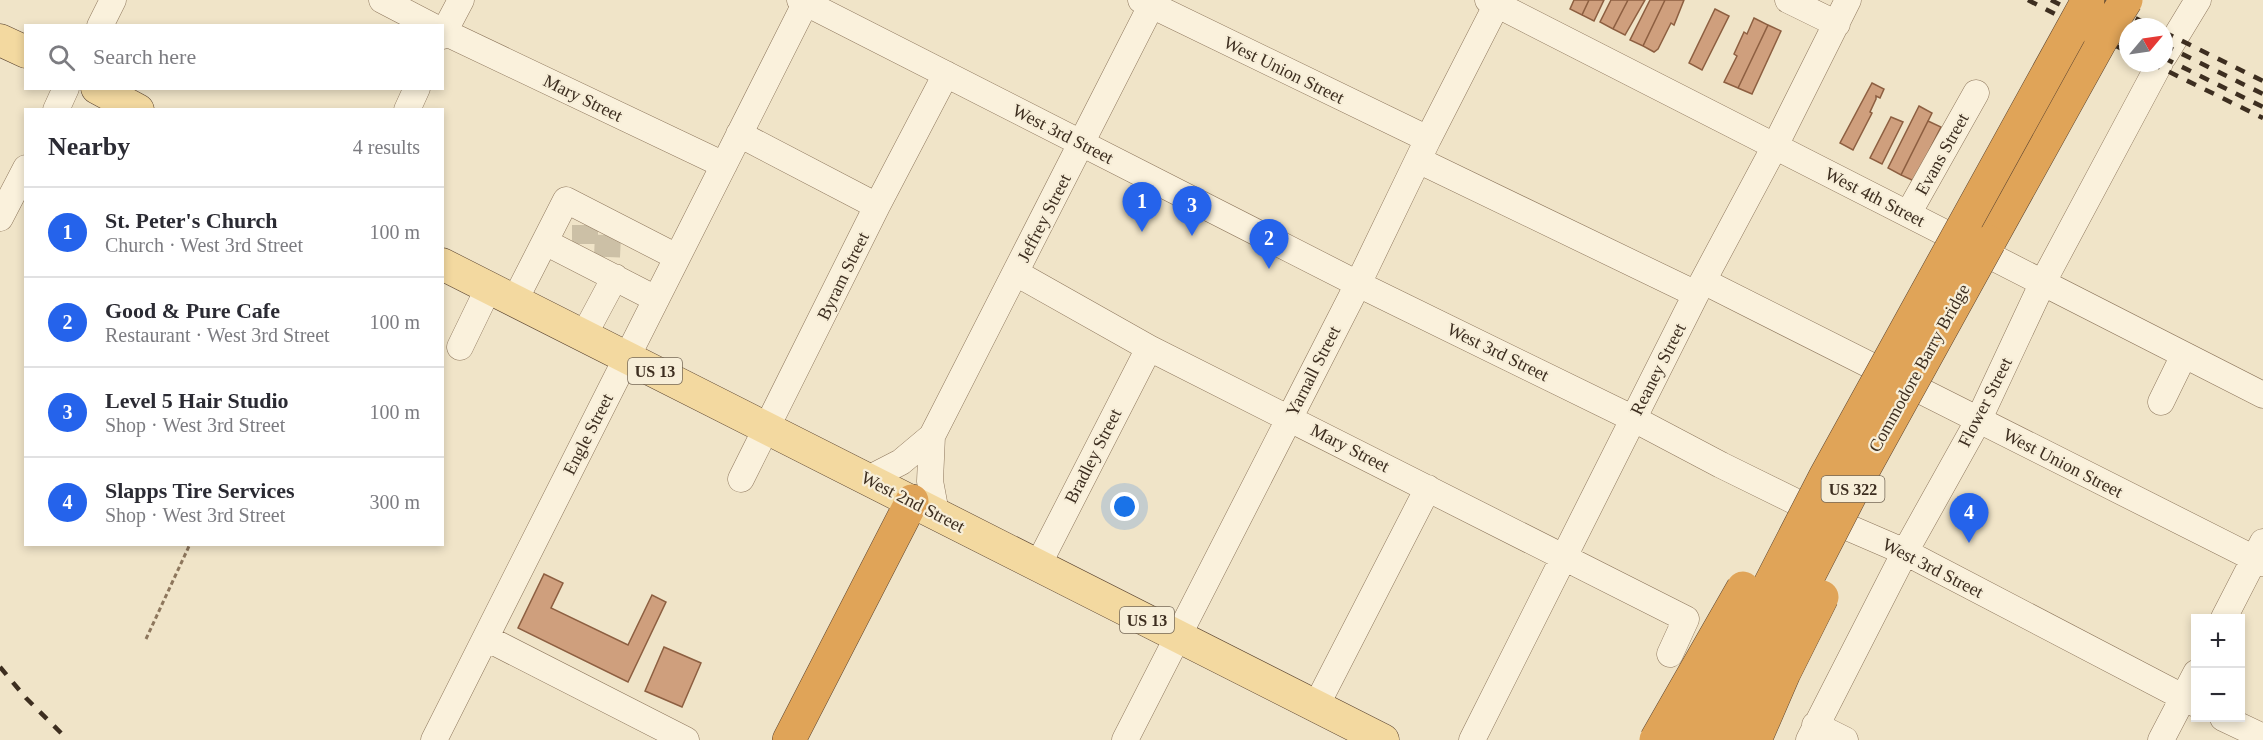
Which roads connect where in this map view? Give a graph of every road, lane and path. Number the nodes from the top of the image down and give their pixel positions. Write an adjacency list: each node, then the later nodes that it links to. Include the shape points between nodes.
1 (113, 0): 12 (street)
2 (382, 0): 13 (street, Mary Street)
3 (461, 0): 15 (street)
4 (1788, 0): 14 (street)
5 (1848, 0): 14 (street, Reaney Street)
6 (2088, 0): 49 (highway, Commodore Barry Bridge / US 322, bridge)
7 (2125, 0): 39 (highway, Commodore Barry Bridge / US 322, bridge)
8 (2198, 0): 18 (street)
9 (804, 1): 21 (street, West 3rd Street); 29 (street, Engle Street)
10 (1148, 2): 30 (street, Jeffrey Street); 32 (street, West Union Street)
11 (1494, 2): 31 (street, West 4th Street); 32 (street, Yarnall Street)
12 (101, 24)
13 (427, 24)
14 (1836, 24): 31 (street, Reaney Street)
15 (444, 25)
16 (444, 33): 33 (street, Mary Street)
17 (0, 40): 19 (main road)
18 (2173, 41)
19 (24, 51)
20 (2155, 72): 44 (street, Flower Street)
21 (946, 74): 30 (street, West 3rd Street); 35 (street, Byram Street)
22 (65, 90): 26 (street)
23 (101, 90): 27 (main road)
24 (416, 90): 28 (street)
25 (1976, 93): 36 (street, Evans Street)
26 (57, 108)
27 (134, 108)
28 (408, 108)
29 (739, 134): 33 (street, Engle Street); 35 (street)
30 (1081, 143): 43 (street, Jeffrey Street); 45 (street, West 3rd Street)
31 (1775, 146): 36 (street, West 4th Street); 46 (street, Reaney Street)
32 (1423, 150): 45 (street, Yarnall Street); 46 (street, West Union Street)
33 (724, 165): 41 (street, Engle Street)
34 (24, 172): 37 (street)
35 (878, 206): 60 (street, Byram Street)
36 (1908, 214): 44 (street, West 4th Street)
37 (0, 218)
38 (545, 242): 40 (street); 40 (street, via 566,201); 47 (street)
39 (1989, 242): 89 (highway, Commodore Barry Bridge / US 322, bridge, via 1860,476); 90 (highway, bridge, via 1926,388 1784,673)
40 (598, 245): 41 (street); 48 (street); 50 (street)
41 (677, 257): 48 (street, Engle Street)
42 (444, 265): 47 (main road, West 2nd Street / US 13)
43 (1016, 273): 52 (street, Mary Street); 61 (street, Jeffrey Street)
44 (2043, 282): 53 (street, West 4th Street); 59 (street, Flower Street)
45 (1358, 284): 57 (street, Yarnall Street); 58 (street, West 3rd Street)
46 (1699, 287): 58 (street, Reaney Street); 59 (street, West Union Street)
47 (502, 294): 50 (main road, West 2nd Street / US 13); 51 (street)
48 (656, 299): 54 (street, Engle Street)
49 (1907, 325): 87 (highway, bridge, via 1820,450); 88 (highway, Commodore Barry Bridge / US 322, bridge)
50 (585, 335): 54 (main road, West 2nd Street / US 13)
51 (460, 347)
52 (1149, 348): 57 (street, Mary Street); 70 (street, Bradley Street)
53 (2184, 355): 55 (street, West 4th Street); 56 (street)
54 (627, 357): 60 (main road, West 2nd Street / US 13); 73 (street, Engle Street)
55 (2263, 395)
56 (2161, 402)
57 (1289, 417): 64 (street, Mary Street); 72 (street, Yarnall Street)
58 (1632, 418): 67 (street, West 3rd Street, via 1847,527); 69 (street, Reaney Street)
59 (1978, 421): 67 (street, Flower Street); 68 (street, West Union Street)
60 (768, 428): 62 (street, Byram Street); 63 (main road, West 2nd Street / US 13)
61 (932, 436): 63 (street, via 901,462); 65 (street, via 930,481)
62 (741, 479)
63 (868, 479): 65 (main road, West 2nd Street / US 13)
64 (1428, 488): 69 (street, Mary Street); 77 (street)
65 (924, 507): 70 (main road, West 2nd Street / US 13); 80 (highway)
66 (189, 546): 74 (path)
67 (1905, 552): 76 (street, West 3rd Street); 79 (street, Flower Street)
68 (2260, 555): 71 (street)
69 (1563, 558): 75 (street, Mary Street, via 1686,619); 86 (street, Reaney Street)
70 (1038, 565): 72 (main road, West 2nd Street / US 13)
71 (2226, 614)
72 (1178, 636): 77 (main road, West 2nd Street / US 13); 84 (street, Yarnall Street)
73 (486, 638): 82 (street, Engle Street); 83 (street)
74 (146, 639)
75 (1670, 654)
76 (2189, 701): 92 (street)
77 (1316, 706): 85 (main road, West 2nd Street / US 13)
78 (2233, 722): 81 (street)
79 (1812, 732): 91 (street)
80 (791, 735)
81 (2263, 737)
82 (434, 740)
83 (686, 740)
84 (1125, 740)
85 (1383, 740)
86 (1472, 740)
87 (1656, 740)
88 (1690, 740)
89 (1724, 740)
90 (1755, 740)
91 (1845, 740)
92 (2161, 740)

